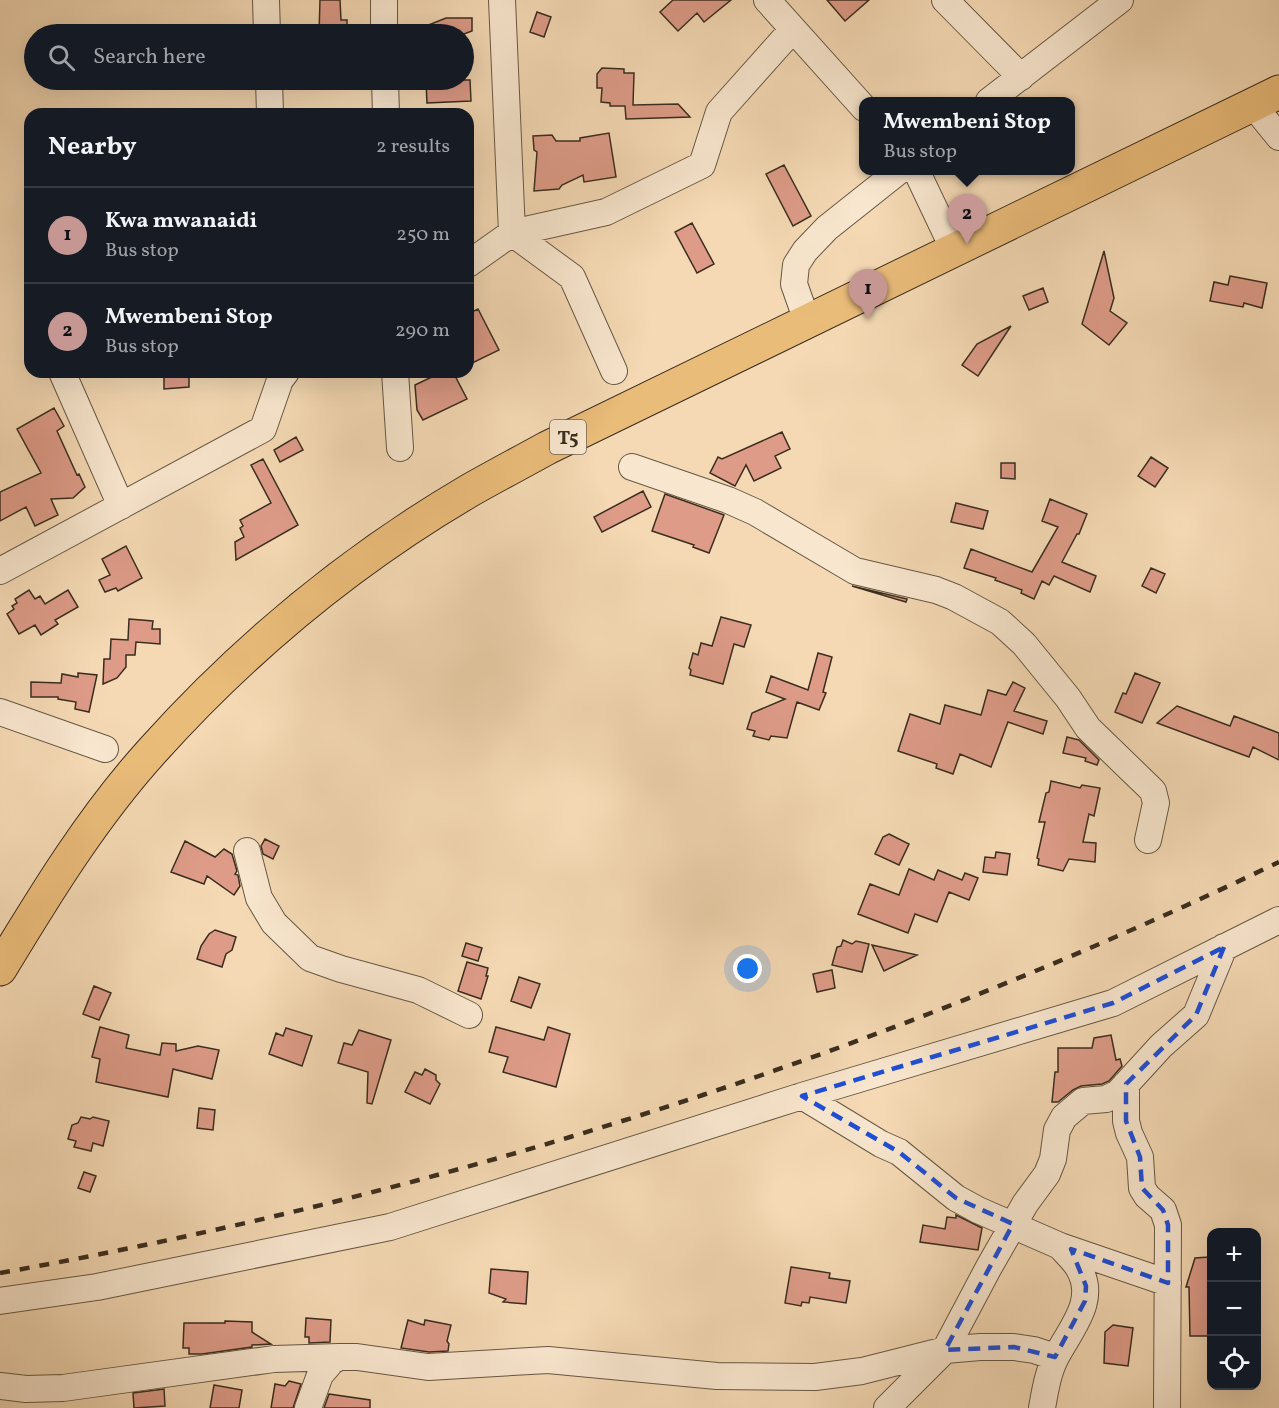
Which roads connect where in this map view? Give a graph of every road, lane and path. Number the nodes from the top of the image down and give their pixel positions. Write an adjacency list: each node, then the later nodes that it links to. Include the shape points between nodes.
1 (266, 0): 7 (street)
2 (384, 0): 8 (street)
3 (502, 0): 21 (street)
4 (767, 0): 9 (street)
5 (945, 0): 10 (street)
6 (1120, 0): 10 (street)
7 (267, 24)
8 (384, 24)
9 (793, 29): 15 (street); 21 (street, via 719,112 702,165 606,212)
10 (1022, 77): 13 (street)
11 (269, 90): 16 (street)
12 (385, 90): 17 (street)
13 (996, 97)
14 (1266, 99): 18 (street); 22 (highway, T5)
15 (859, 102)
16 (270, 108)
17 (386, 108)
18 (1279, 137)
19 (895, 175): 24 (street, via 827,228 796,265 794,284)
20 (918, 175): 22 (street)
21 (512, 233): 23 (street); 25 (street, via 572,277)
22 (954, 250): 24 (highway, T5)
23 (474, 260)
24 (807, 321): 39 (highway, T5, via 633,405 467,492 340,578 269,635 152,751 86,834)
25 (614, 371)
26 (65, 378): 31 (street)
27 (281, 378): 31 (street, via 263,429)
28 (395, 378): 29 (street)
29 (400, 448)
30 (632, 467): 35 (street, via 755,512 855,571 936,590 999,622 1046,670 1088,728 1153,791 1156,803)
31 (121, 506): 32 (street)
32 (0, 571)
33 (0, 712): 34 (street)
34 (105, 749)
35 (1148, 840)
36 (247, 851): 40 (street, via 259,898 274,923 310,958 418,990)
37 (1279, 920): 38 (street)
38 (1224, 948): 41 (street, via 1196,1015); 42 (street, via 1113,1003)
39 (0, 969)
40 (469, 1015)
41 (1126, 1084): 43 (street, via 1111,1097 1083,1101 1064,1117 1047,1174); 45 (street, via 1126,1121 1140,1156 1142,1188 1163,1210 1168,1225)
42 (802, 1096): 43 (street, via 899,1152 956,1198); 46 (street, via 390,1227 97,1287)
43 (1013, 1224): 44 (street); 47 (street)
44 (1060, 1246): 45 (street); 49 (street, via 1078,1268 1086,1286 1079,1318)
45 (1168, 1283): 54 (street)
46 (0, 1301)
47 (945, 1350): 48 (street, via 862,1371 815,1377 717,1376 548,1360 428,1367); 49 (street, via 1014,1347); 52 (street)
48 (339, 1357): 50 (street, via 274,1359 63,1388); 51 (street, via 320,1375)
49 (1055, 1357): 53 (street)
50 (0, 1386)
51 (308, 1408)
52 (887, 1408)
53 (1042, 1408)
54 (1167, 1408)

